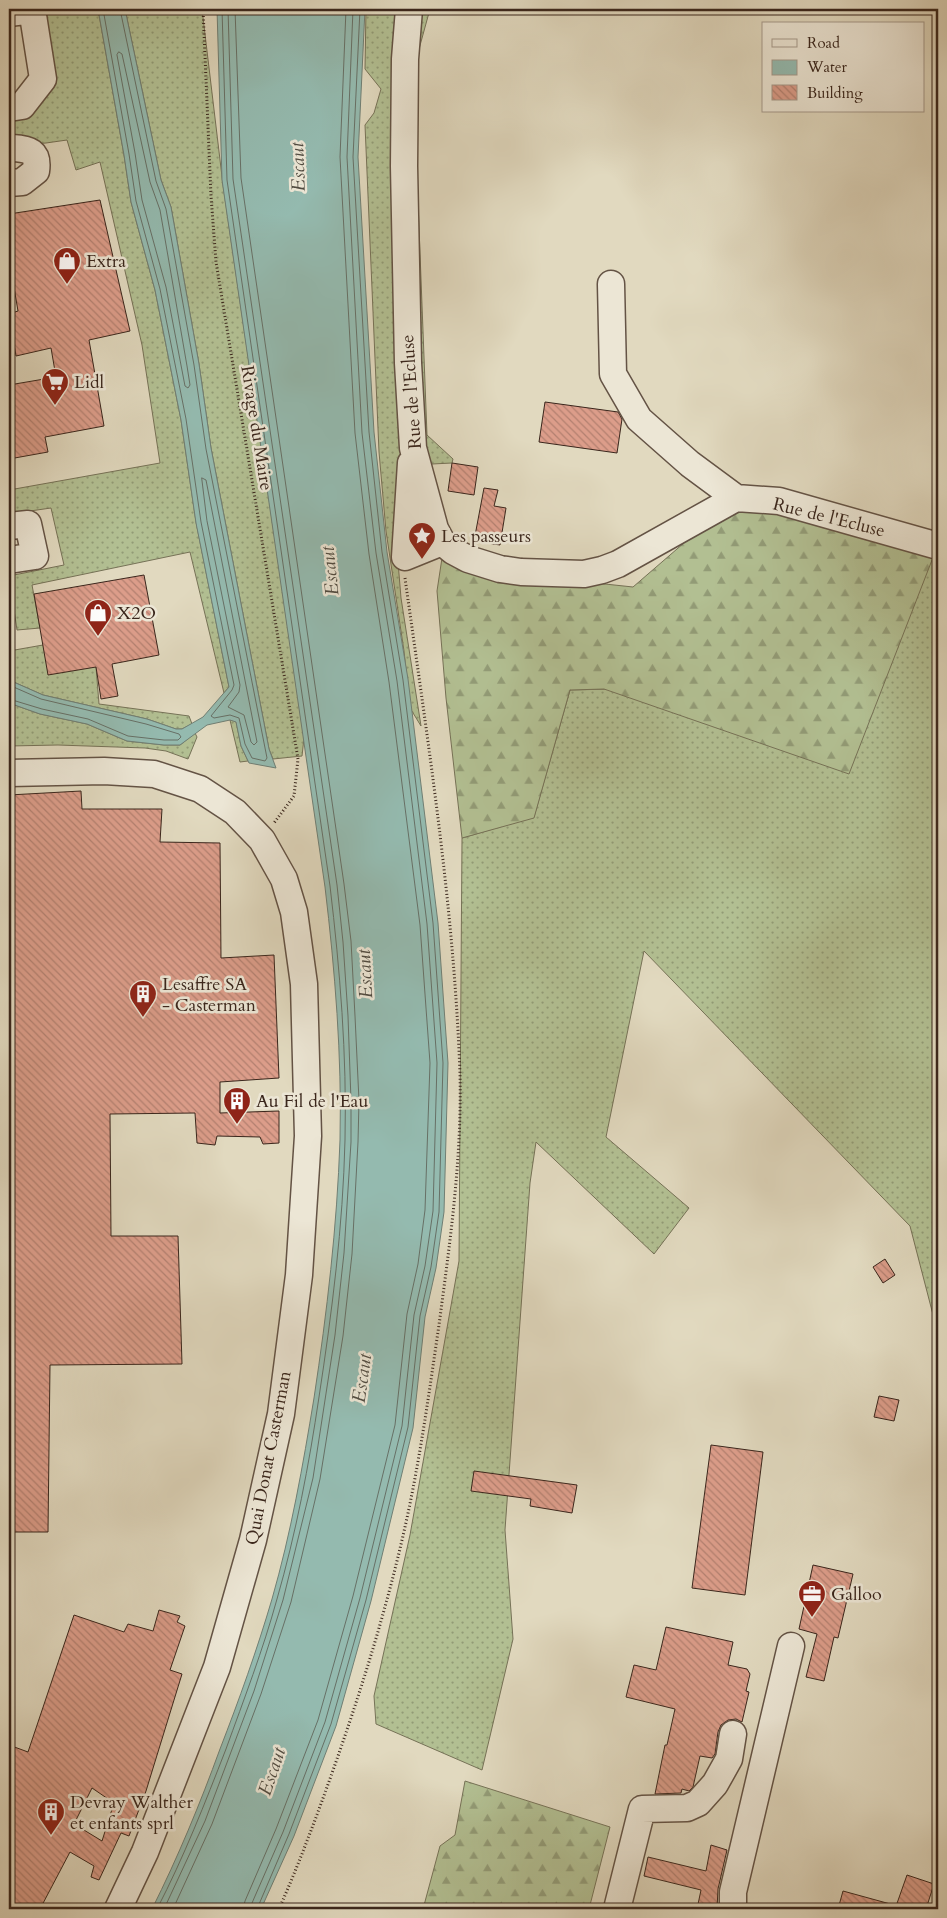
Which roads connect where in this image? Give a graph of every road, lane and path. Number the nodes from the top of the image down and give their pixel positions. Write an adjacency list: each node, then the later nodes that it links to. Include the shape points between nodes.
1 (203, 9): 16 (path, Rivage du Maire, via 216,262 298,759 294,796)
2 (410, 9): 8 (street, Rue de l'Ecluse, via 405,59 404,166)
3 (24, 11): 4 (street, via 43,79 22,106)
4 (9, 108)
5 (12, 148): 6 (street, via 28,149 37,163 36,171 22,182)
6 (9, 183)
7 (611, 284): 9 (street, via 613,374 639,419 690,464)
8 (413, 448): 11 (street, Rue de l'Ecluse, via 435,529); 13 (street)
9 (736, 498): 11 (street, via 618,564 584,574 500,569 468,559); 12 (street, Rue de l'Ecluse, via 778,501)
10 (9, 526): 14 (street, via 28,524 35,556)
11 (442, 542): 13 (street)
12 (938, 546)
13 (405, 557): 20 (path, via 404,577 440,828 452,955 460,1076 454,1214 419,1456 381,1623 350,1723)
14 (9, 560)
15 (9, 773): 16 (street, Quai Donat Casterman, via 104,771 154,774 200,789 235,812)
16 (262, 840): 19 (street, Quai Donat Casterman, via 284,879 294,912 304,984 308,1136 299,1275 281,1414 252,1540 217,1667 145,1852)
17 (791, 1646): 22 (street, via 733,1892)
18 (733, 1734): 21 (street, via 729,1758 715,1784 698,1803 687,1808 643,1805)
19 (118, 1909)
20 (279, 1909)
21 (617, 1909)
22 (733, 1909)

